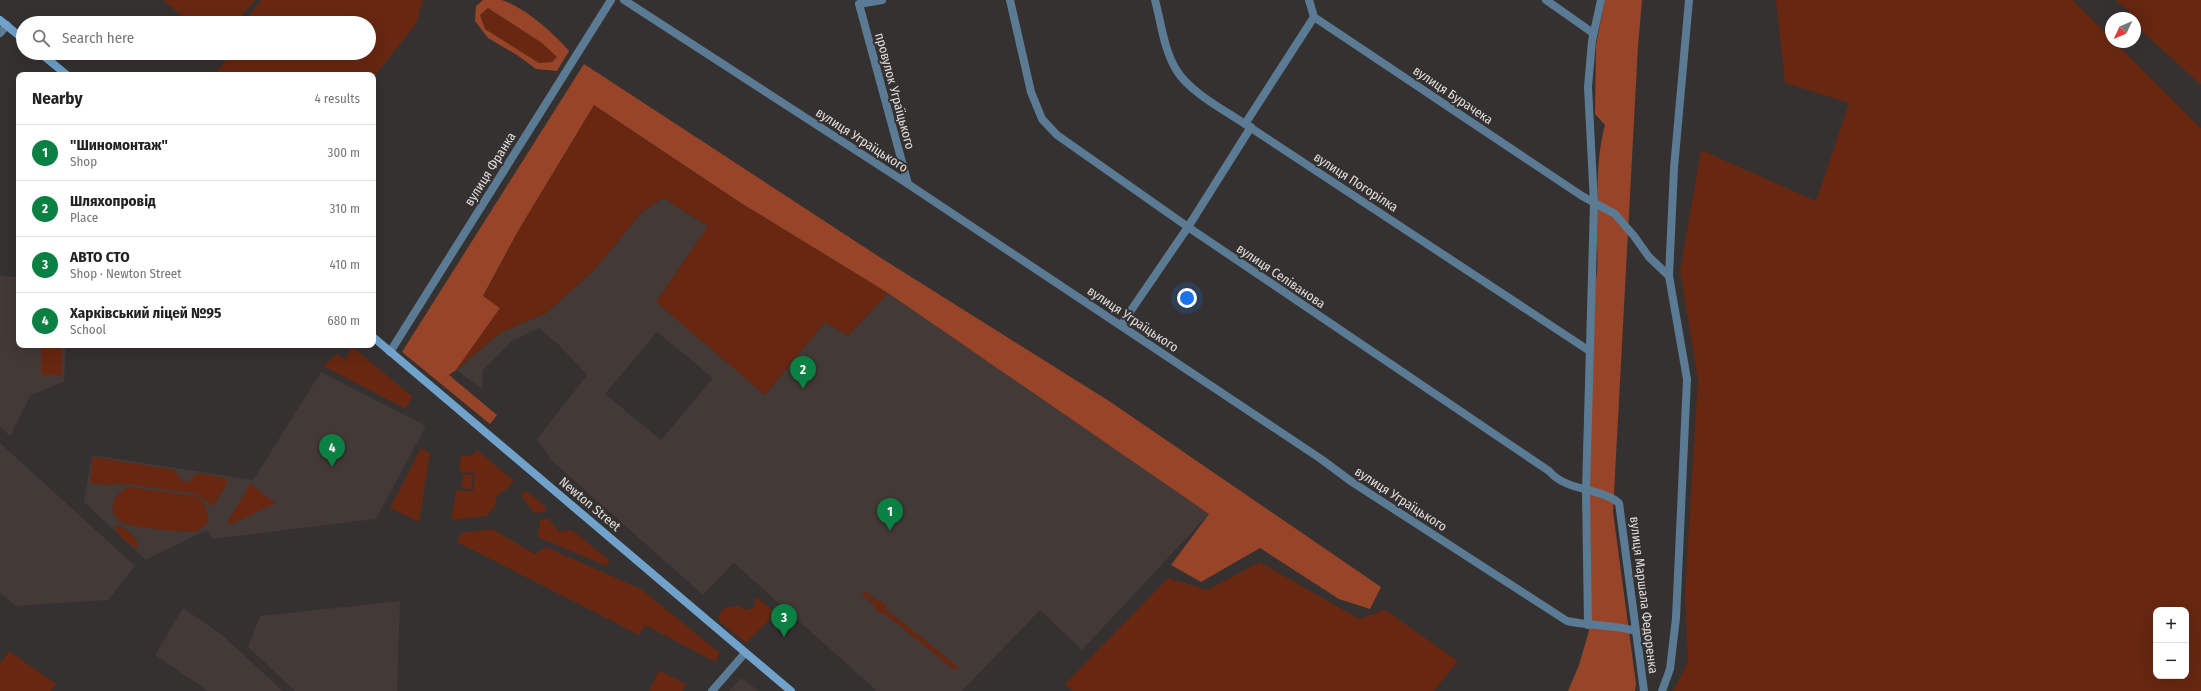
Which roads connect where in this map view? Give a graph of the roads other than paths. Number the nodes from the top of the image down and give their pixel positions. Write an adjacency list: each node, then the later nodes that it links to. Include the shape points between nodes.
1 (611, 0): 27 (street, вулиця Франка)
2 (624, 0): 20 (street, вулиця Уграїцького)
3 (882, 0): 10 (street, провулок Уграїцького)
4 (1010, 0): 22 (street, вулиця Селіванова, via 1031,92 1042,119 1057,135)
5 (1155, 0): 19 (street, вулиця Погорілка, via 1166,44 1176,70 1207,98)
6 (1309, 0): 11 (street)
7 (1546, 0): 16 (street)
8 (1601, 0): 16 (street)
9 (1689, 0): 23 (street, via 1674,168)
10 (856, 2): 20 (street, провулок Уграїцького)
11 (1314, 17): 19 (street); 21 (street, вулиця Бурачека)
12 (0, 20): 13 (street)
13 (7, 25): 14 (street); 15 (street)
14 (0, 33)
15 (16, 33)
16 (1593, 33): 21 (street, via 1588,87)
17 (48, 60): 18 (street)
18 (62, 72)
19 (1248, 126): 22 (street); 26 (street, вулиця Погорілка)
20 (908, 184): 24 (street, вулиця Уграїцького)
21 (1594, 203): 23 (street, вулиця Бурачека, via 1614,214 1649,257); 26 (street)
22 (1188, 227): 24 (street); 28 (street, вулиця Селіванова, via 1549,471 1554,477)
23 (1669, 276): 36 (street, via 1687,379 1676,618 1670,669)
24 (1121, 325): 30 (street, вулиця Уграїцького, via 1426,530 1567,621)
25 (376, 340): 27 (street, Newton Street)
26 (1588, 350): 28 (street)
27 (390, 352): 32 (street, Newton Street)
28 (1586, 490): 29 (street, вулиця Селіванова, via 1612,498); 30 (street)
29 (1619, 503): 31 (street, вулиця Маршала Федоренка)
30 (1588, 625): 31 (street, вулиця Уграїцького, via 1622,627)
31 (1636, 631): 35 (street, вулиця Маршала Федоренка)
32 (745, 653): 33 (street); 34 (street, Newton Street)
33 (712, 691)
34 (791, 691)
35 (1644, 691)
36 (1662, 691)

